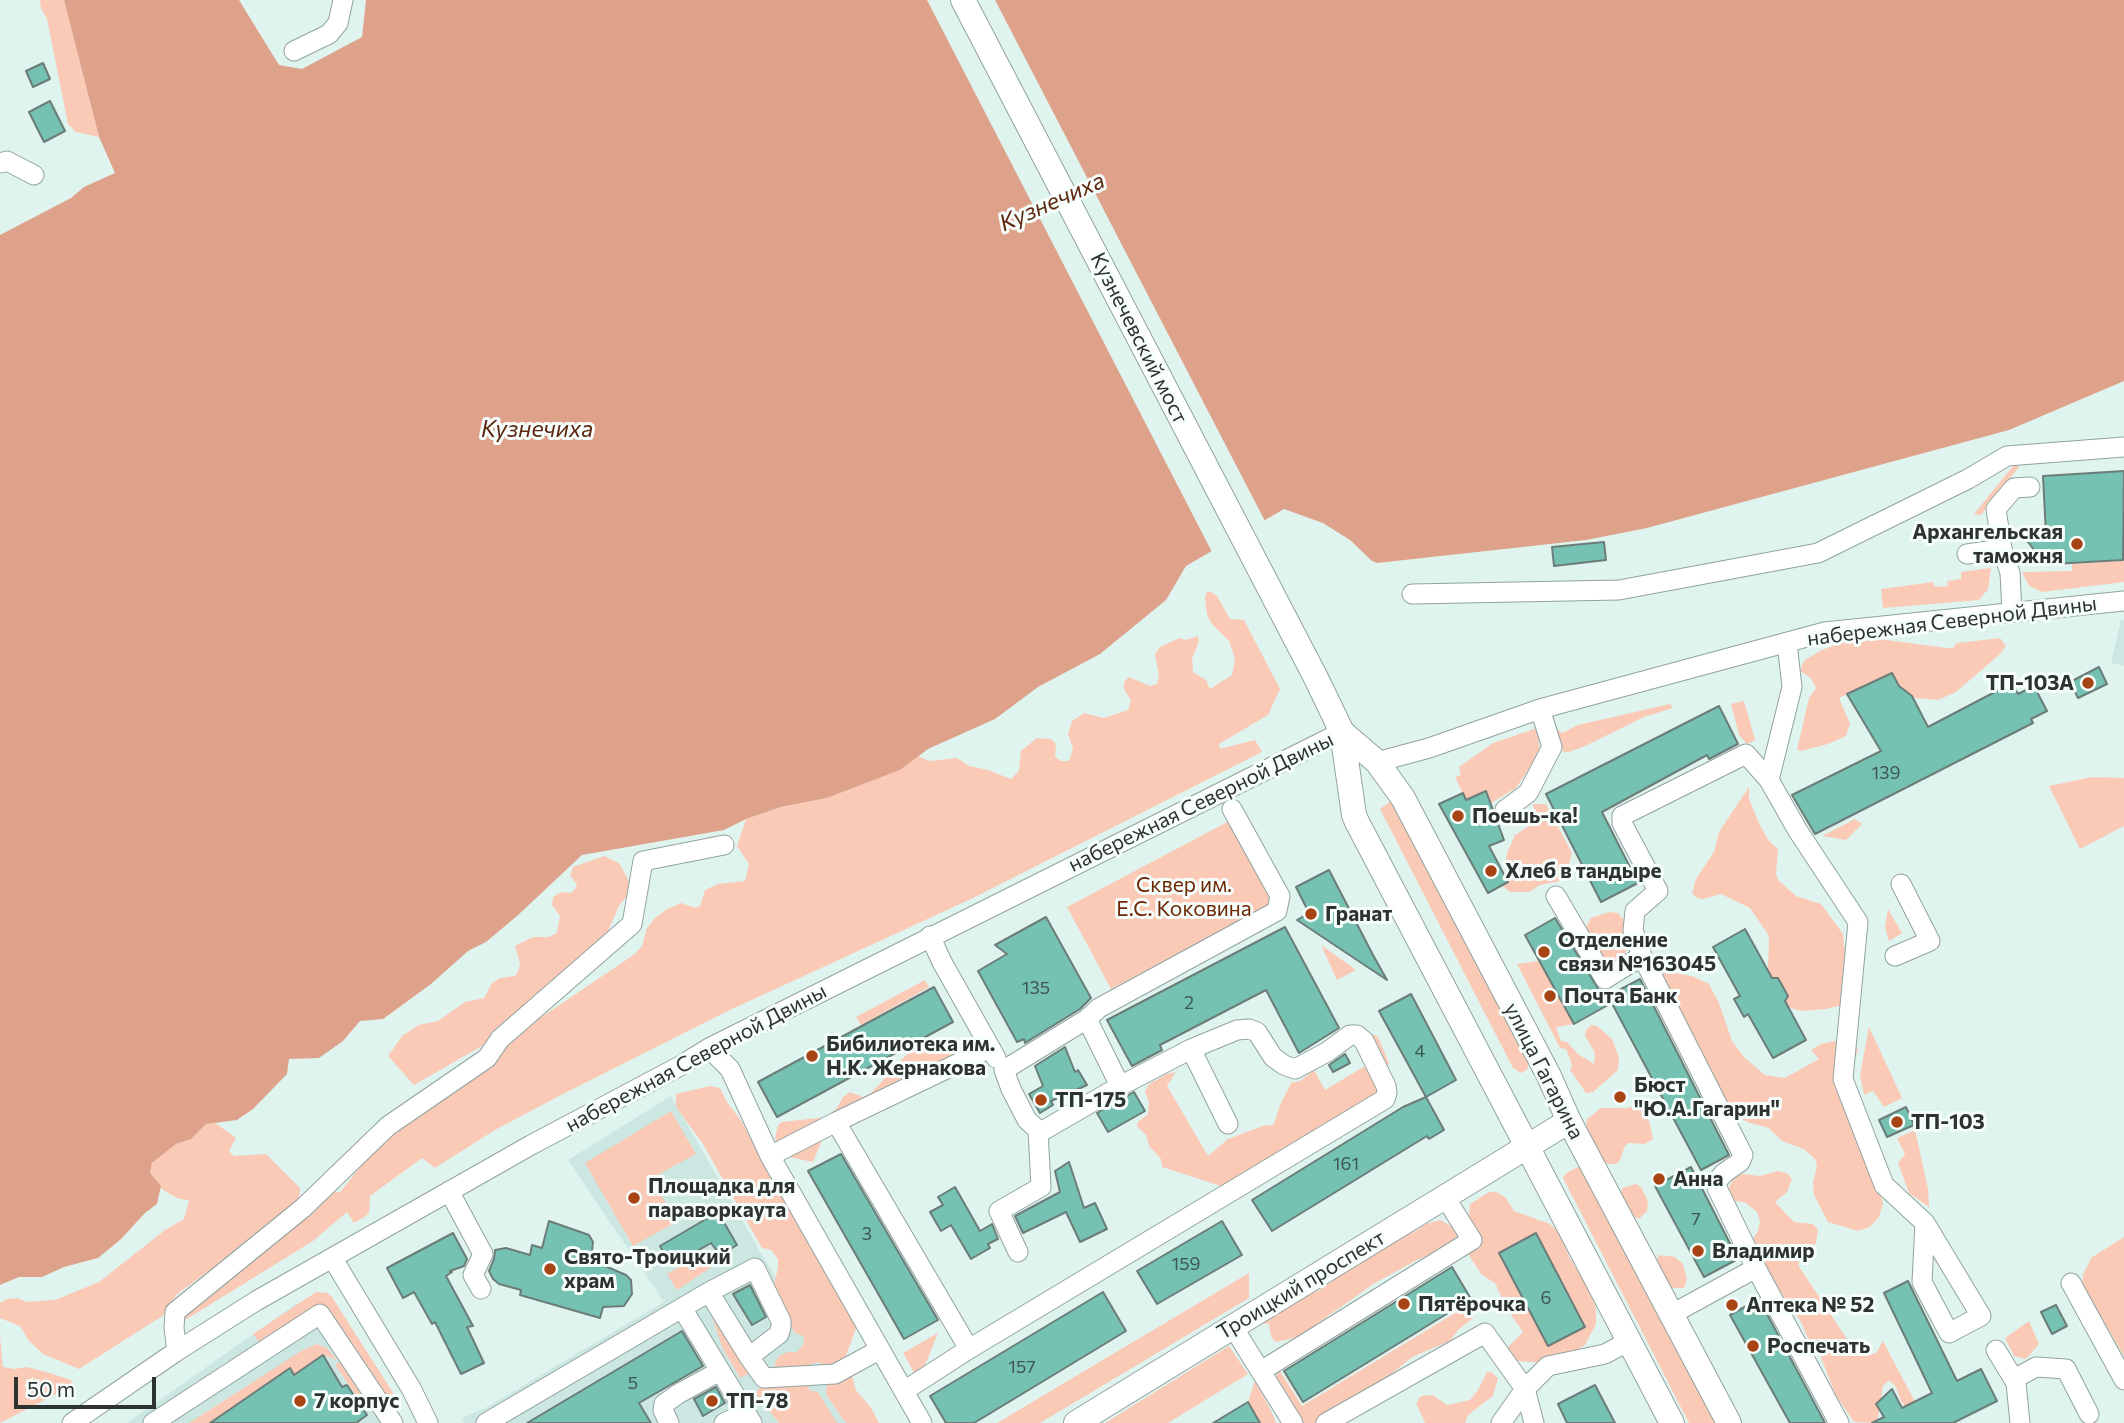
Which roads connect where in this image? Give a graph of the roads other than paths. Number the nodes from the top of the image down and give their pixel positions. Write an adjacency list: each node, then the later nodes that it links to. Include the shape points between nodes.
1 (343, 0): 3 (street, via 338,23 329,34)
2 (963, 0): 14 (main road, Кузнечевский мост)
3 (294, 51)
4 (0, 163): 5 (street, via 7,161)
5 (34, 175)
6 (2124, 447): 10 (street, via 2007,456 1818,553 1619,590)
7 (2030, 487): 8 (street, via 2014,488 1996,509)
8 (2002, 549): 9 (street); 12 (street, via 2010,573)
9 (1967, 554)
10 (1412, 594)
11 (2124, 601): 12 (street, набережная Северной Двины)
12 (2012, 612): 13 (street, набережная Северной Двины, via 1825,632)
13 (1787, 643): 15 (street, набережная Северной Двины); 18 (street, via 1792,687)
14 (1315, 676): 16 (main road, улица Гагарина)
15 (1540, 709): 17 (street, набережная Северной Двины); 20 (street, via 1552,747 1528,793)
16 (1342, 732): 17 (main road, улица Гагарина); 24 (street, набережная Северной Двины); 37 (main road, улица Гагарина, via 1354,815)
17 (1377, 762): 33 (main road, улица Гагарина, via 1403,798)
18 (1769, 780): 25 (street, via 1746,754 1622,816 1658,891 1635,911 1633,930); 41 (street, via 1858,922 1843,1079 1884,1185)
19 (1232, 809): 27 (street, via 1280,896 1277,911 1099,1008)
20 (1505, 810)
21 (724, 845): 55 (street, via 643,861 632,924 500,1039 487,1058 388,1126 303,1209 175,1312)
22 (1901, 884): 26 (street, via 1930,941)
23 (1556, 896): 25 (street, via 1605,979)
24 (930, 936): 28 (street, набережная Северной Двины); 29 (street)
25 (1642, 956): 44 (street, via 1743,1155 1717,1181 1717,1188)
26 (1895, 956)
27 (1087, 1019): 31 (street); 32 (street)
28 (709, 1048): 38 (street, via 730,1069); 39 (street, набережная Северной Двины)
29 (990, 1048): 31 (street); 34 (street)
30 (1191, 1049): 32 (street); 35 (street); 52 (street, via 1248,1029 1257,1032 1273,1058 1295,1069 1357,1035 1387,1093 1385,1099)
31 (1004, 1069): 36 (street, via 1027,1119)
32 (1120, 1086): 36 (street)
33 (1569, 1121): 37 (main road, Троицкий проспект); 49 (main road, улица Гагарина)
34 (836, 1122): 38 (street); 52 (street)
35 (1228, 1124)
36 (1038, 1130): 42 (street, via 1041,1187 999,1211)
37 (1527, 1146): 40 (main road, Троицкий проспект); 51 (main road, улица Гагарина)
38 (770, 1156): 53 (street)
39 (449, 1191): 43 (street, набережная Северной Двины); 46 (street, via 482,1254 473,1275)
40 (1445, 1197): 50 (main road, Троицкий проспект); 58 (street, via 1472,1240)
41 (1925, 1223): 41 (street, via 1922,1282 1949,1333 1981,1315)
42 (1018, 1252)
43 (332, 1259): 55 (street, набережная Северной Двины); 69 (street)
44 (1756, 1268): 49 (street); 81 (street)
45 (2071, 1283): 61 (street)
46 (481, 1289)
47 (709, 1292): 48 (street); 56 (street); 56 (street, via 755,1268 782,1321 779,1334)
48 (682, 1308): 57 (street); 70 (street)
49 (1672, 1314): 80 (main road, улица Гагарина)
50 (1233, 1326): 58 (street); 74 (main road, Троицкий проспект)
51 (1629, 1341): 62 (street, via 1605,1354 1549,1366); 79 (main road, улица Гагарина)
52 (969, 1349): 63 (street)
53 (879, 1350): 59 (street, via 835,1374); 63 (street)
54 (1996, 1350): 60 (street)
55 (177, 1351): 66 (street, набережная Северной Двины)
56 (749, 1357): 59 (street)
57 (720, 1371): 64 (street); 71 (street, via 664,1404)
58 (1261, 1371): 75 (street)
59 (764, 1378): 64 (street)
60 (2014, 1379): 65 (street, via 2036,1367 2066,1368); 82 (street)
61 (2124, 1380)
62 (1525, 1389): 76 (street, via 1485,1333); 77 (street); 78 (street)
63 (904, 1391): 73 (street)
64 (745, 1411): 72 (street)
65 (2089, 1414)
66 (72, 1423)
67 (153, 1423): 68 (street, via 320,1314)
68 (393, 1423)
69 (428, 1423)
70 (486, 1423)
71 (669, 1423)
72 (724, 1423)
73 (922, 1423)
74 (1076, 1423)
75 (1293, 1423)
76 (1326, 1423)
77 (1501, 1423)
78 (1534, 1423)
79 (1672, 1423)
80 (1729, 1423)
81 (1839, 1423)
82 (2020, 1423)

